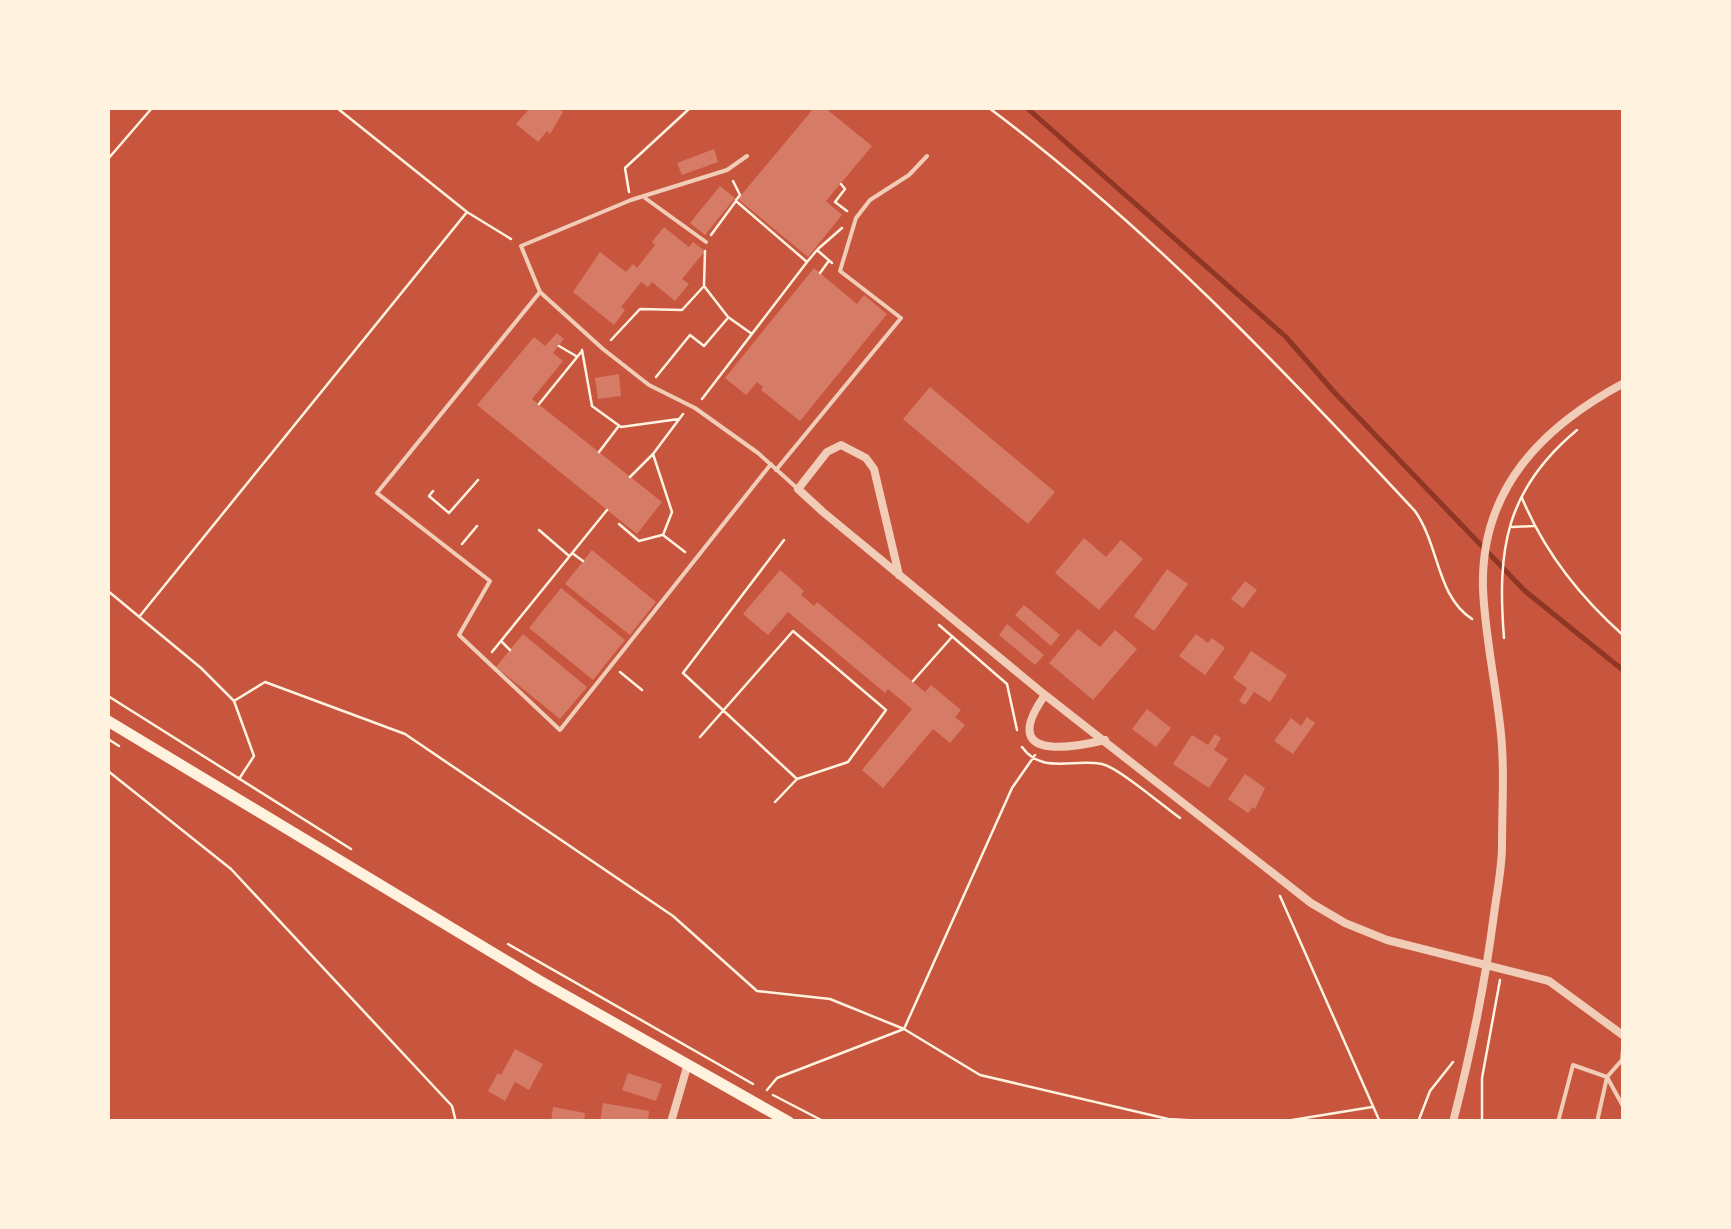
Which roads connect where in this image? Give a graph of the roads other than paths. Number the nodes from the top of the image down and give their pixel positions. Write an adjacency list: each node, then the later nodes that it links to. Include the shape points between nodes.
1 (747, 156): 3 (lane, via 727,170)
2 (927, 156): 8 (lane, via 856,218 840,271 900,318)
3 (643, 196): 4 (lane); 5 (lane, via 521,246)
4 (706, 242)
5 (540, 292): 7 (lane, via 649,386 693,407); 7 (lane, via 376,493 490,581 459,635 560,730)
6 (1624, 382): 14 (street, via 1546,434 1512,476 1491,532 1484,572 1501,730 1502,851)
7 (771, 464): 8 (lane)
8 (776, 470): 9 (lane)
9 (798, 490): 10 (street); 10 (street, via 826,452 841,445 866,458 880,486)
10 (899, 575): 11 (street)
11 (1045, 695): 13 (street); 13 (street, via 1029,727 1044,747)
12 (108, 721): 16 (main road)
13 (1104, 740): 14 (street, via 1280,882 1345,922)
14 (1488, 965): 15 (street, via 1549,982); 21 (street)
15 (1624, 1037): 17 (lane, via 1622,1060)
16 (687, 1067): 19 (street); 20 (main road)
17 (1607, 1077): 18 (lane); 22 (lane, via 1573,1065); 23 (lane)
18 (1624, 1108)
19 (671, 1122)
20 (789, 1122)
21 (1453, 1122)
22 (1558, 1122)
23 (1597, 1122)

